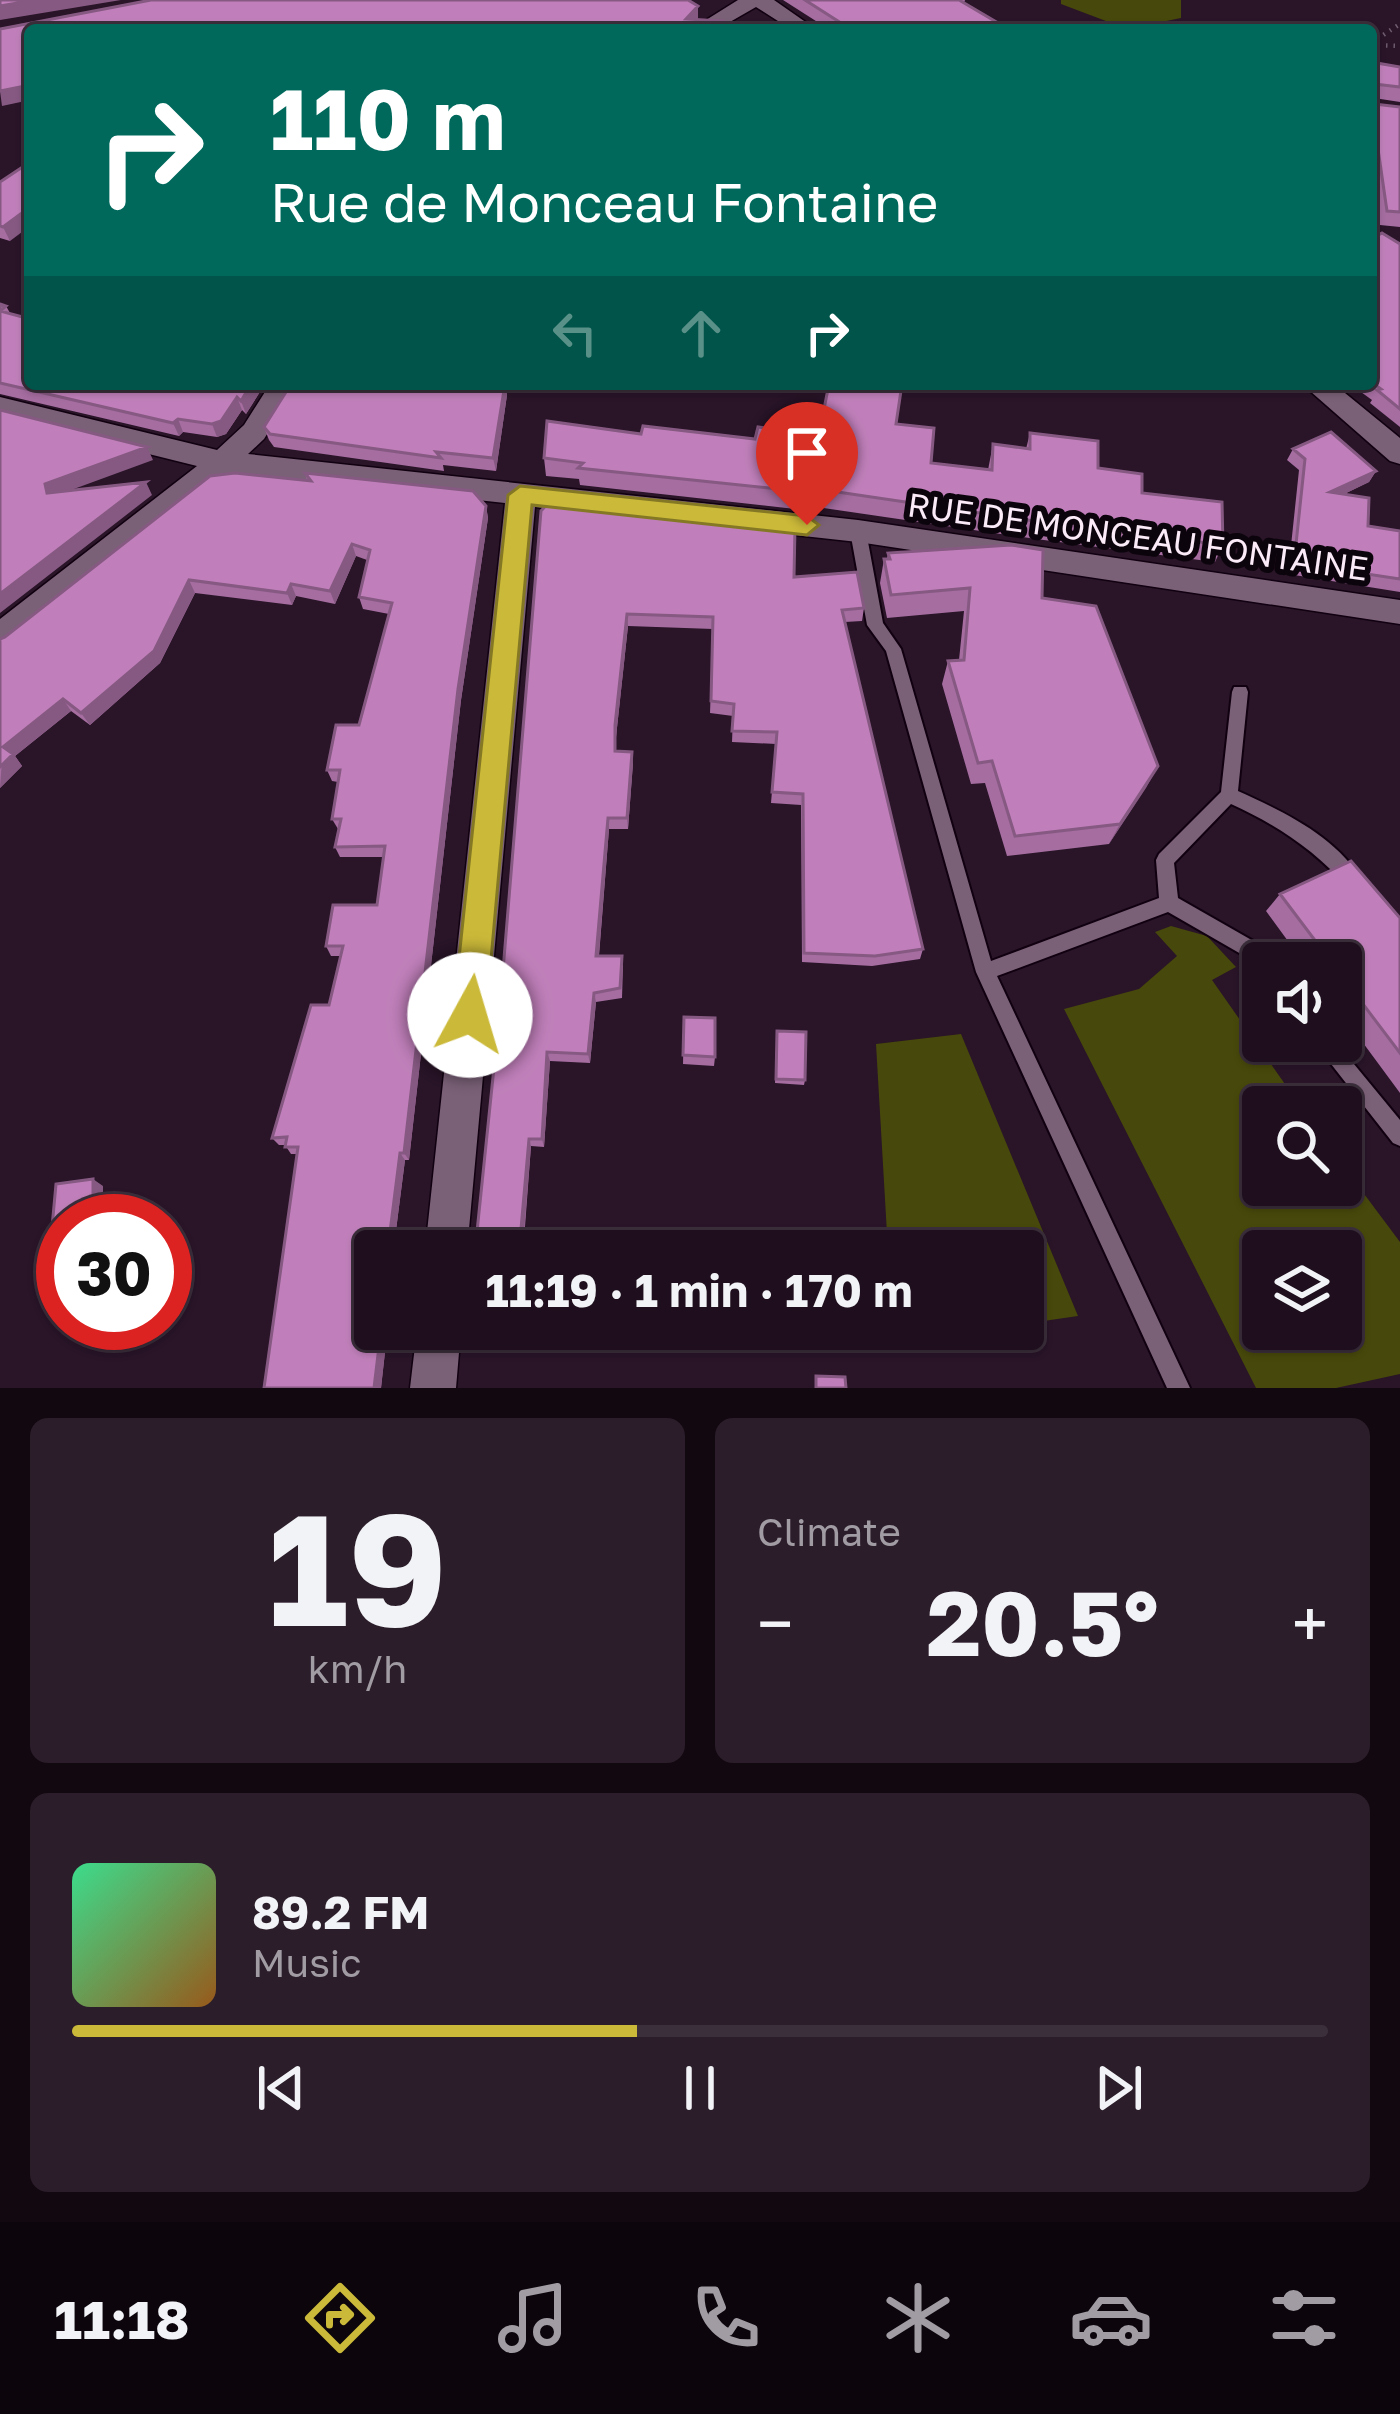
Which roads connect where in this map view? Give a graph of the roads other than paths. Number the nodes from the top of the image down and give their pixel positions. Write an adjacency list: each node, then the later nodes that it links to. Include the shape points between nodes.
1 (757, 0): 2 (street); 3 (street)
2 (712, 24)
3 (796, 24)
4 (280, 390): 8 (street)
5 (1323, 390): 7 (street)
6 (0, 407): 8 (street, RUE DE MONCEAU FONTAINE)
7 (1400, 454)
8 (222, 463): 9 (street, RUE DE MONCEAU FONTAINE); 12 (street)
9 (520, 495): 10 (street, RUE DE MONCEAU FONTAINE); 21 (street)
10 (857, 531): 11 (street, RUE DE MONCEAU FONTAINE); 18 (lane, via 875,625 892,649)
11 (1400, 612)
12 (0, 637)
13 (1240, 692): 14 (lane)
14 (1229, 795): 15 (lane, via 1291,822 1326,848); 16 (lane, via 1165,860)
15 (1370, 902)
16 (1169, 903): 17 (lane); 18 (lane)
17 (1242, 946)
18 (985, 972): 24 (lane)
19 (1340, 1062): 20 (lane)
20 (1400, 1136)
21 (448, 1230)
22 (437, 1350): 23 (street)
23 (433, 1388)
24 (1179, 1388)

